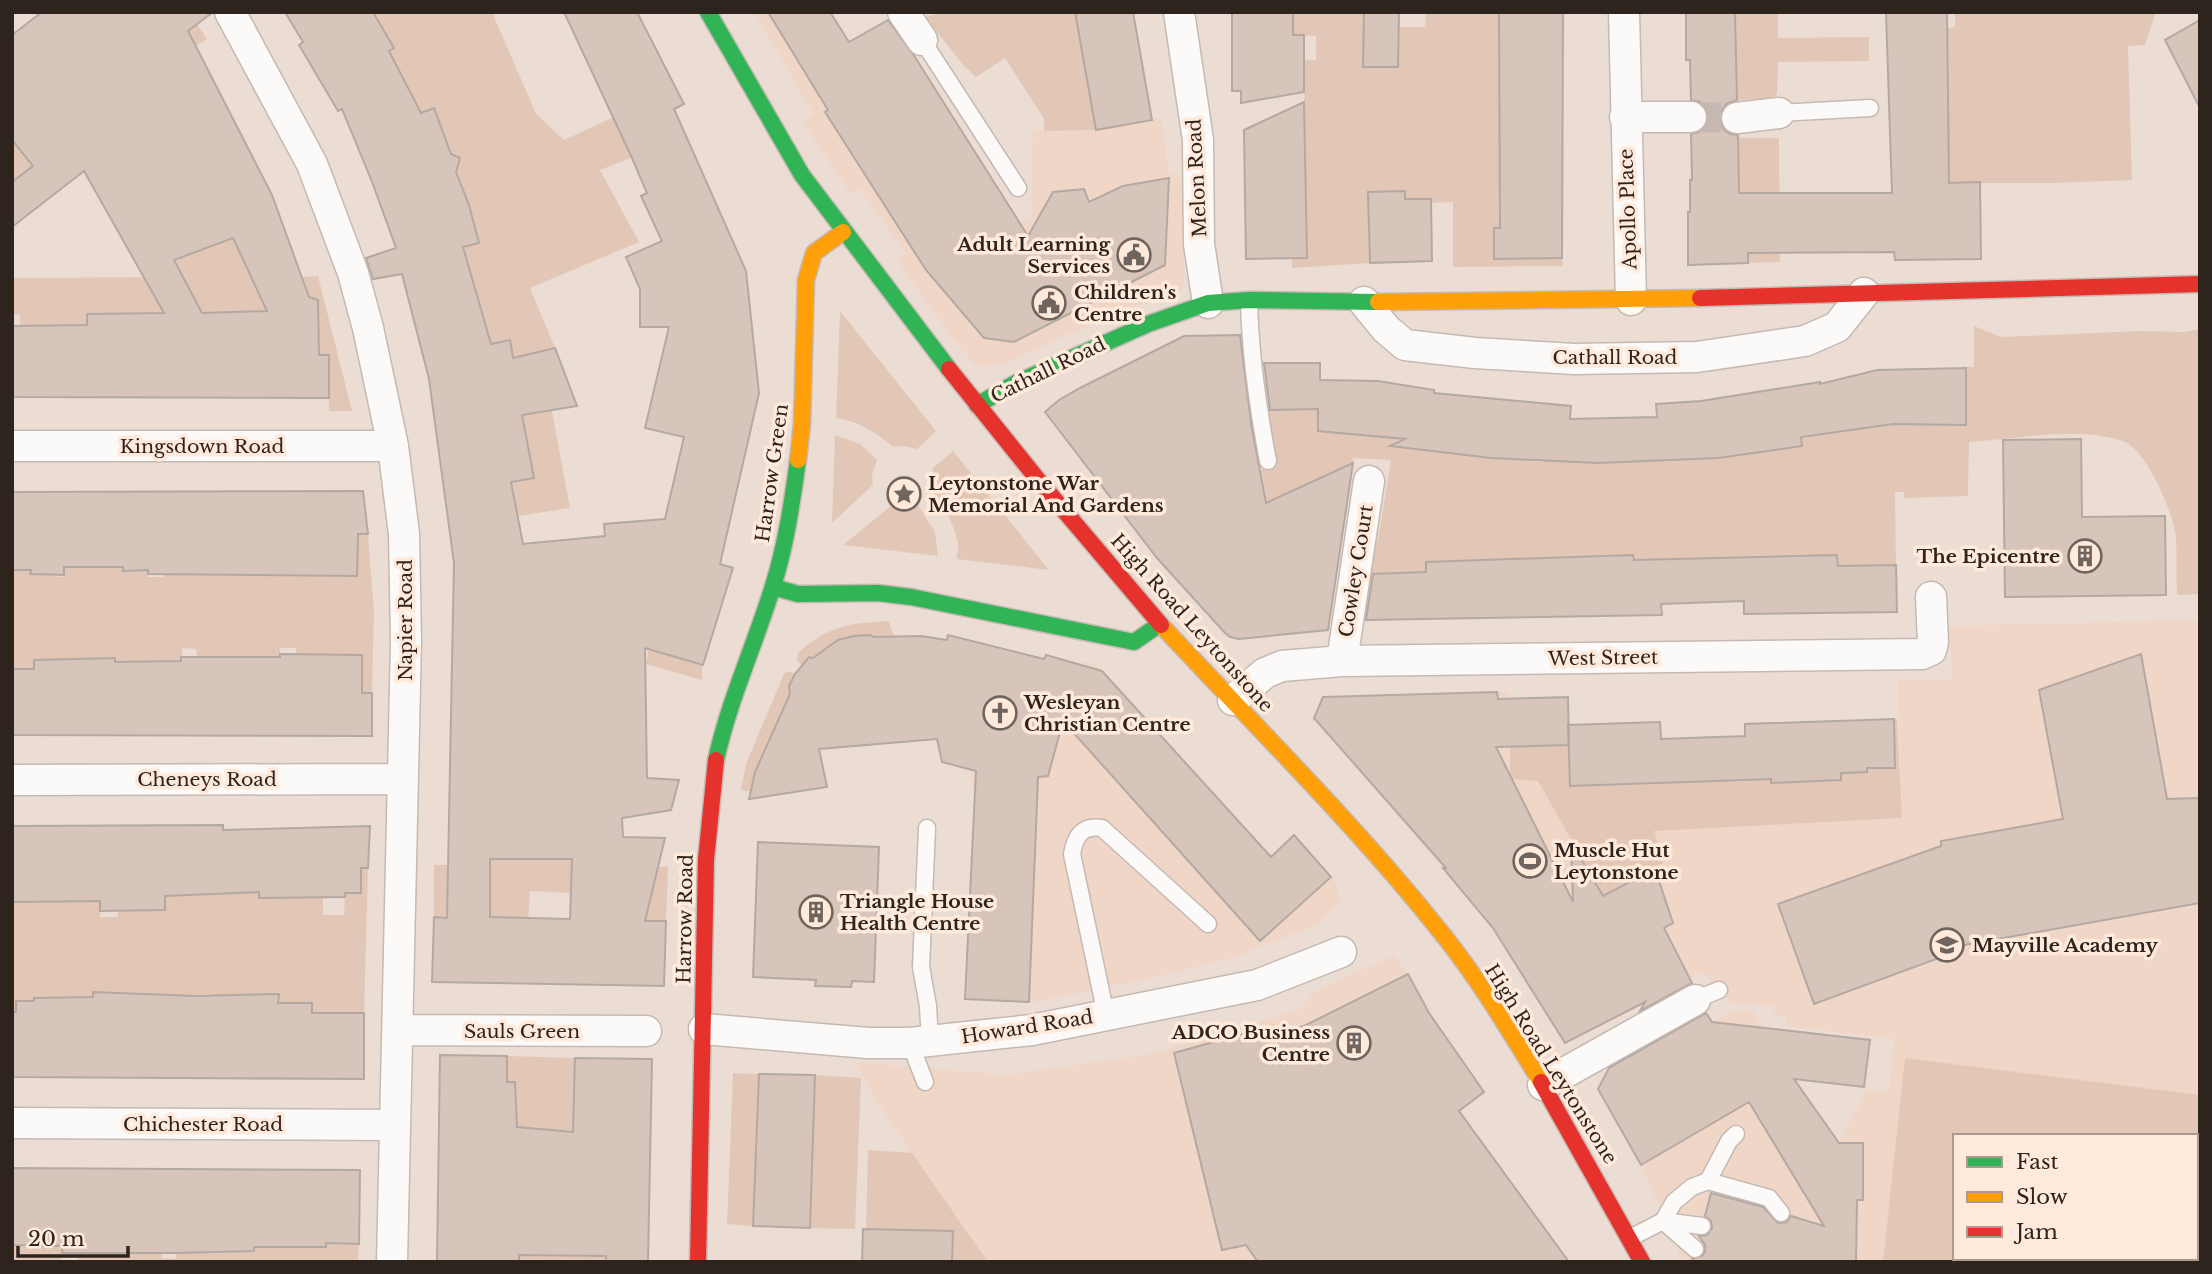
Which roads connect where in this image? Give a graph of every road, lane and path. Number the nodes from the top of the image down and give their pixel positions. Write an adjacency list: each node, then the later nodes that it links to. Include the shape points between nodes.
1 (230, 12): 22 (street, Napier Road, via 312,164 353,273)
2 (708, 12): 13 (main road, High Road Leytonstone, via 802,175)
3 (903, 12): 6 (street)
4 (1178, 12): 19 (street, Melon Road, via 1198,140 1199,244)
5 (1625, 12): 9 (street, Apollo Place)
6 (922, 40): 12 (lane)
7 (1870, 108): 8 (lane)
8 (1779, 113): 11 (street)
9 (1625, 117): 10 (street); 17 (street, Apollo Place)
10 (1691, 117)
11 (1737, 118)
12 (1018, 188)
13 (843, 232): 20 (main road, High Road Leytonstone); 25 (main road, Harrow Green, via 814,253 806,280 802,424 790,522)
14 (2200, 284): 15 (main road, Cathall Road)
15 (1864, 293): 17 (main road, Cathall Road); 18 (street, Cathall Road, via 1837,327 1805,341 1697,357 1574,359 1405,345)
16 (1250, 300): 18 (main road, Cathall Road); 19 (main road, Cathall Road); 23 (lane, via 1259,414)
17 (1631, 300): 18 (main road, Cathall Road)
18 (1364, 302)
19 (1208, 303): 20 (main road, Cathall Road, via 1114,339)
20 (978, 405): 27 (main road, High Road Leytonstone)
21 (12, 446): 22 (street, Kingsdown Road)
22 (393, 446): 30 (street, Napier Road, via 404,534)
23 (1268, 461)
24 (1369, 481): 28 (street, Cowley Court)
25 (772, 587): 27 (main road, via 798,594 911,597 1133,642); 37 (main road, Harrow Road, via 726,717 716,760 706,872)
26 (1931, 597): 28 (street, West Street, via 1933,642 1931,650 1922,654)
27 (1160, 624): 29 (main road, High Road Leytonstone)
28 (1342, 661): 29 (street, West Street, via 1282,666 1265,673)
29 (1233, 700): 42 (main road, High Road Leytonstone, via 1444,936)
30 (402, 779): 31 (street, Cheneys Road); 38 (street, Napier Road)
31 (12, 780)
32 (927, 828): 40 (lane, via 921,967 928,1006)
33 (1208, 924): 36 (lane, via 1102,828 1091,826 1082,832 1074,841 1072,854)
34 (1341, 952): 36 (street, Howard Road, via 1257,985)
35 (1707, 995): 42 (street)
36 (1106, 1015): 40 (street, Howard Road, via 1032,1030)
37 (704, 1029): 40 (street, Howard Road, via 868,1043); 53 (main road, Harrow Road)
38 (398, 1030): 39 (street, Sauls Green); 44 (street, Napier Road)
39 (646, 1031)
40 (920, 1042): 41 (lane)
41 (925, 1082)
42 (1543, 1085): 50 (main road, High Road Leytonstone)
43 (12, 1123): 44 (street, Chichester Road)
44 (395, 1125): 52 (street, Napier Road)
45 (1736, 1134): 46 (lane)
46 (1708, 1181): 47 (lane, via 1769,1198); 48 (lane, via 1692,1186 1674,1202)
47 (1781, 1213)
48 (1663, 1221): 49 (lane); 50 (lane); 51 (lane)
49 (1702, 1226)
50 (1630, 1238): 54 (main road, High Road Leytonstone)
51 (1695, 1248)
52 (392, 1262)
53 (698, 1262)
54 (1642, 1262)

